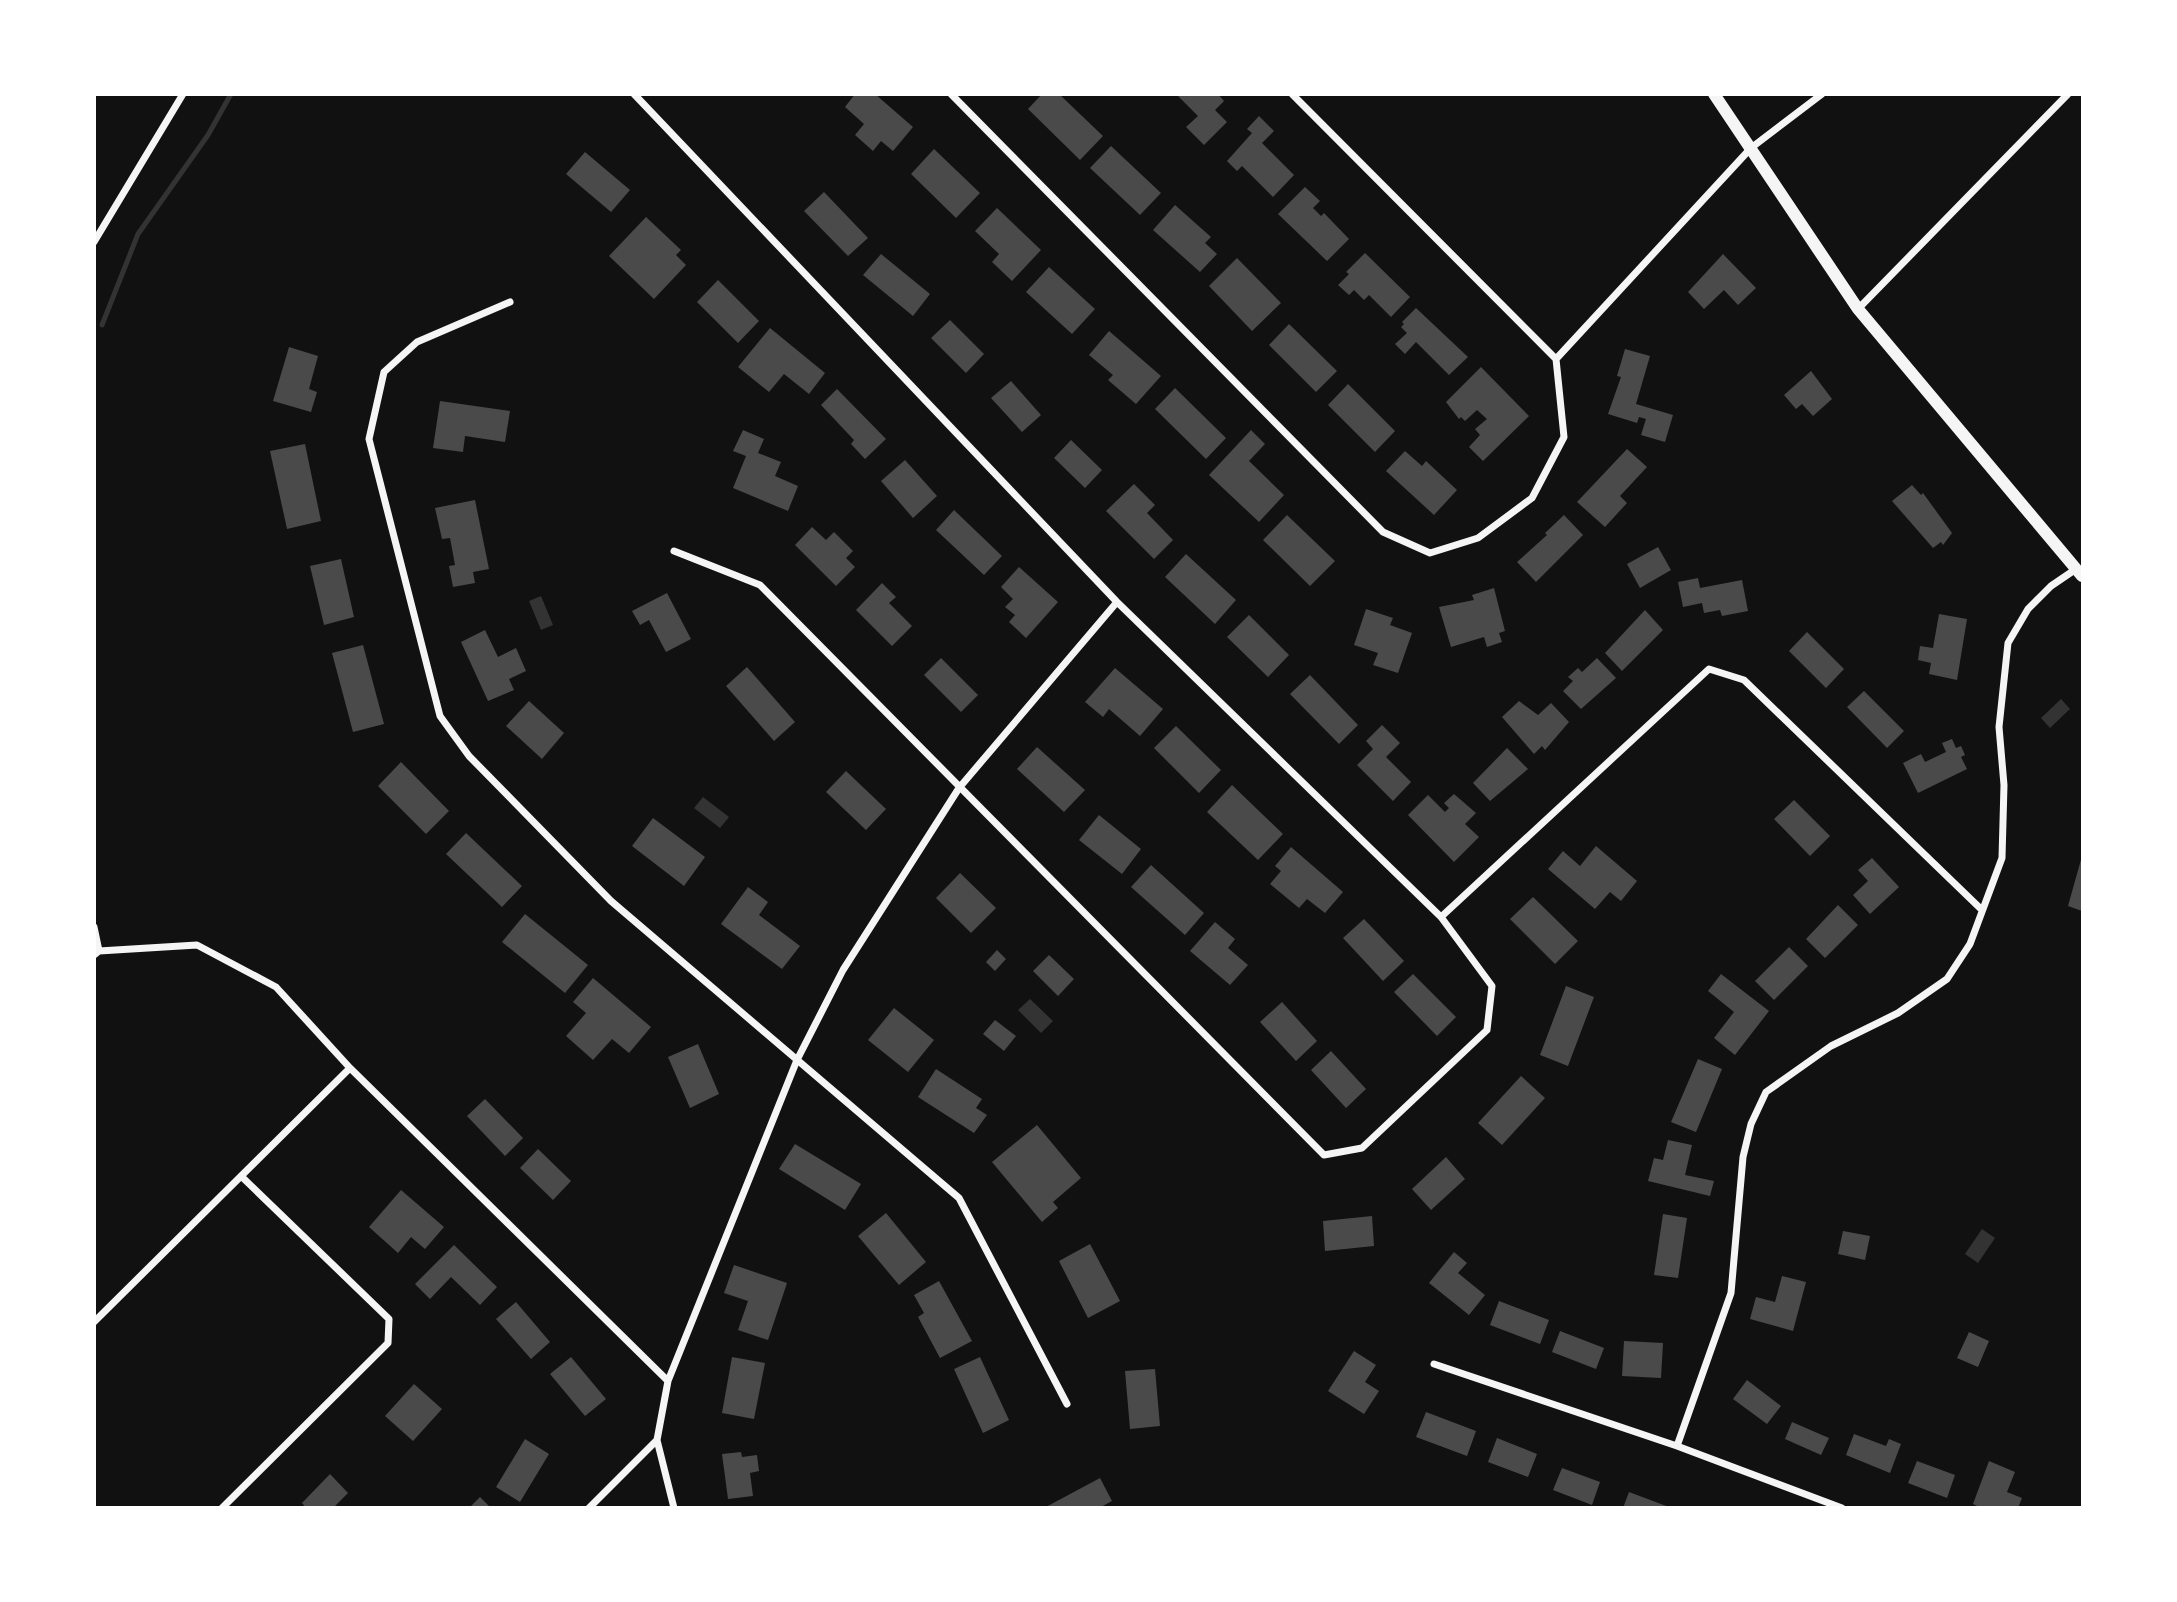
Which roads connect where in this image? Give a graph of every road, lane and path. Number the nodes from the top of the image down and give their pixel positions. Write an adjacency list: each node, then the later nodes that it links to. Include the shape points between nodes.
1 (183, 94): 9 (street)
2 (634, 94): 15 (street)
3 (951, 94): 12 (street, via 1383,532 1430,553 1478,538 1532,498 1564,437)
4 (1293, 94): 12 (street)
5 (1714, 94): 8 (street)
6 (1822, 94): 8 (street)
7 (2068, 94): 11 (street)
8 (1751, 148): 11 (street); 12 (street)
9 (94, 242)
10 (510, 302): 21 (street, via 417,342 384,372 369,439 440,716 469,756 611,901)
11 (1858, 309): 14 (street)
12 (1556, 359)
13 (674, 551): 16 (street, via 760,585)
14 (2079, 573): 17 (street, via 2051,586 2028,609 2008,643 1999,727 2004,785 2002,858)
15 (1117, 602): 16 (street); 18 (street)
16 (959, 788): 18 (street, via 1324,1155 1362,1147 1487,1030 1492,986); 21 (street, via 844,970)
17 (1982, 910): 18 (street, via 1744,680 1709,669); 29 (street, via 1970,944 1947,979 1898,1013 1831,1046 1766,1091 1743,1157 1731,1293)
18 (1441, 918)
19 (94, 927): 20 (street)
20 (97, 953): 22 (street, via 197,945 276,987)
21 (797, 1060): 26 (street); 27 (street, via 959,1198)
22 (350, 1068): 23 (street); 26 (street)
23 (241, 1175): 24 (street); 30 (street, via 389,1319 388,1343)
24 (94, 1322)
25 (1434, 1364): 29 (street)
26 (668, 1381): 28 (street)
27 (1067, 1404)
28 (657, 1440): 31 (street); 32 (street)
29 (1677, 1446): 33 (street)
30 (222, 1507)
31 (589, 1507)
32 (674, 1507)
33 (1842, 1507)

